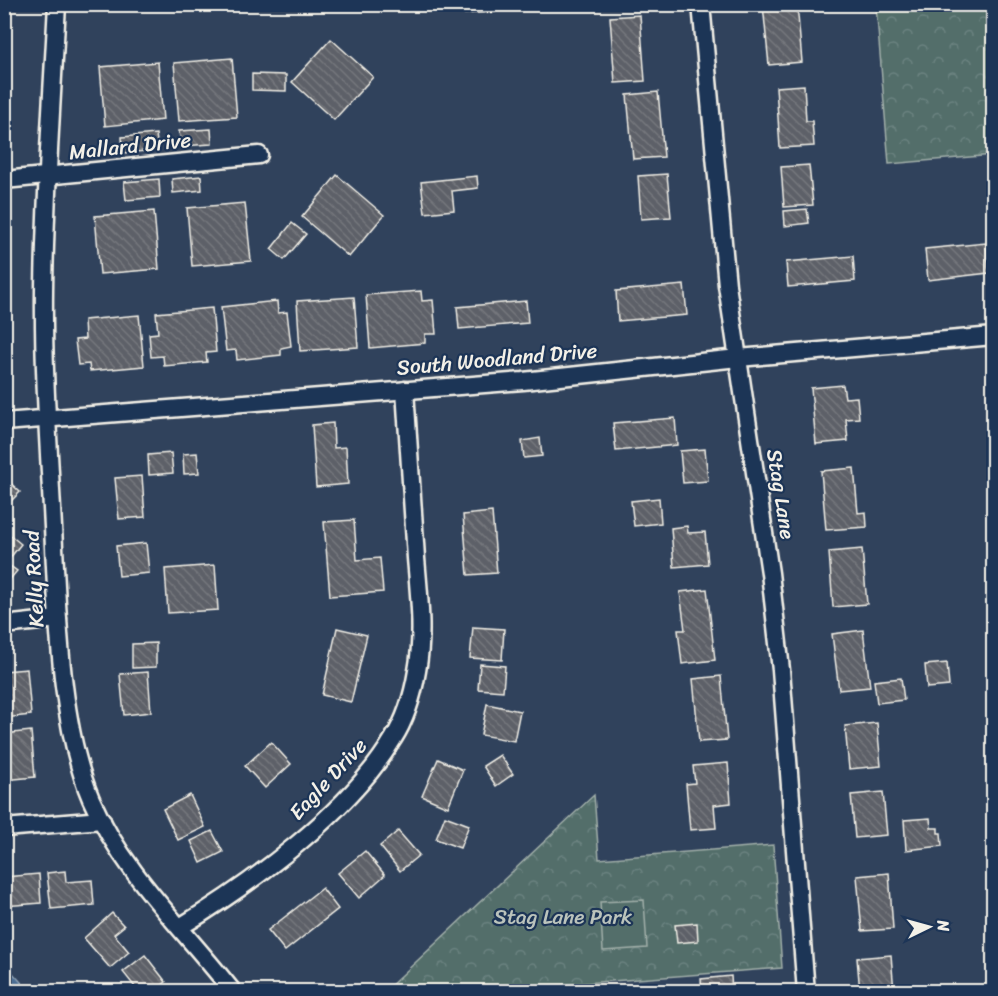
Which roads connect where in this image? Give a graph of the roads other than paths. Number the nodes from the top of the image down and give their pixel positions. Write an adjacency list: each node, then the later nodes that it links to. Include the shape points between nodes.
1 (57, 4): 4 (street, Kelly Road)
2 (701, 4): 7 (street, Stag Lane, via 726,285)
3 (259, 155): 4 (street, Mallard Drive)
4 (48, 177): 5 (street, Mallard Drive); 9 (street, Kelly Road, via 44,290)
5 (4, 180)
6 (993, 336): 7 (street, South Woodland Drive)
7 (738, 358): 8 (street, South Woodland Drive); 17 (street, Stag Lane, via 772,584)
8 (405, 390): 9 (street, South Woodland Drive); 15 (street, Eagle Drive, via 420,628 418,670 405,717 381,758 333,811 252,880)
9 (48, 419): 10 (street, South Woodland Drive); 11 (street, Kelly Road)
10 (4, 422)
11 (58, 619): 12 (street); 13 (street, Kelly Road, via 79,764)
12 (4, 625)
13 (102, 820): 14 (street); 15 (street, Kelly Road, via 124,859)
14 (4, 828)
15 (180, 927): 16 (street, Kelly Road)
16 (233, 992)
17 (806, 992)

